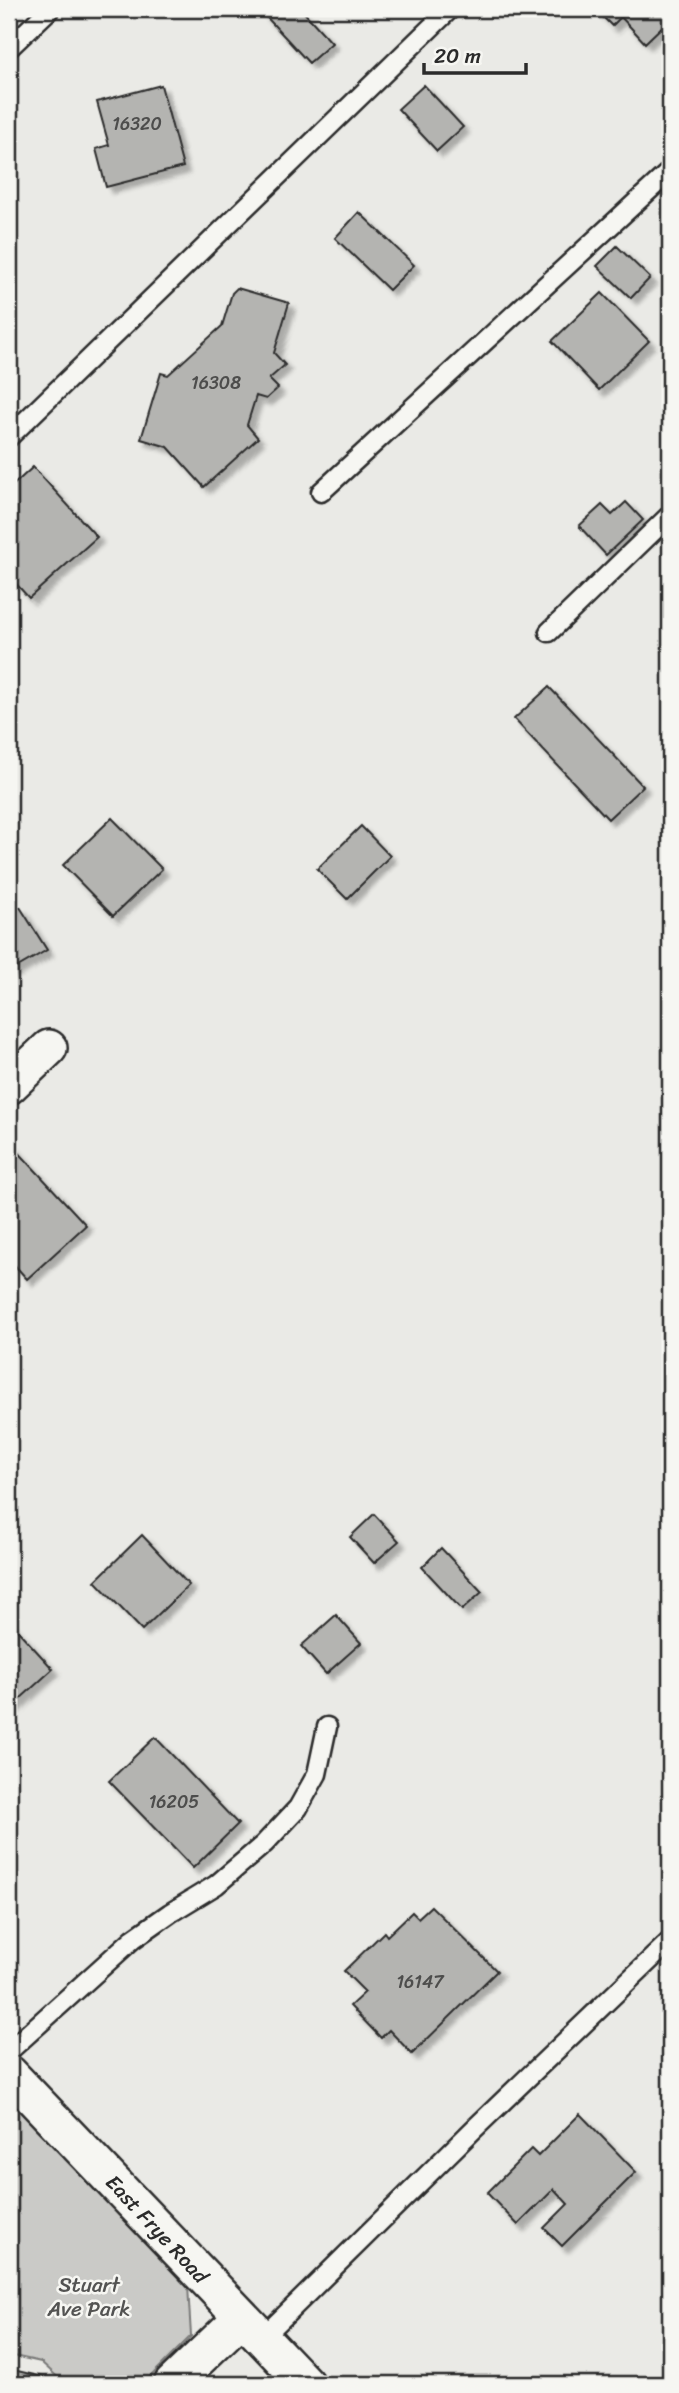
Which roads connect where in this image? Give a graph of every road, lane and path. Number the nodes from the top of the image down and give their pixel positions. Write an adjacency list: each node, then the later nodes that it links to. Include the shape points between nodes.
1 (50, 9): 3 (lane)
2 (450, 9): 5 (lane)
3 (9, 48)
4 (670, 171): 6 (lane)
5 (9, 437)
6 (321, 492)
7 (670, 515): 8 (lane)
8 (549, 632)
9 (49, 1048): 10 (street)
10 (9, 1086)
11 (327, 1727): 13 (lane, via 317,1774 298,1808 264,1844 216,1885 134,1939)
12 (670, 1941): 15 (lane, via 474,2129)
13 (9, 2051)
14 (9, 2073): 15 (street, East Frye Road)
15 (251, 2328): 16 (street); 17 (street, East Frye Road)
16 (172, 2384)
17 (306, 2384)

